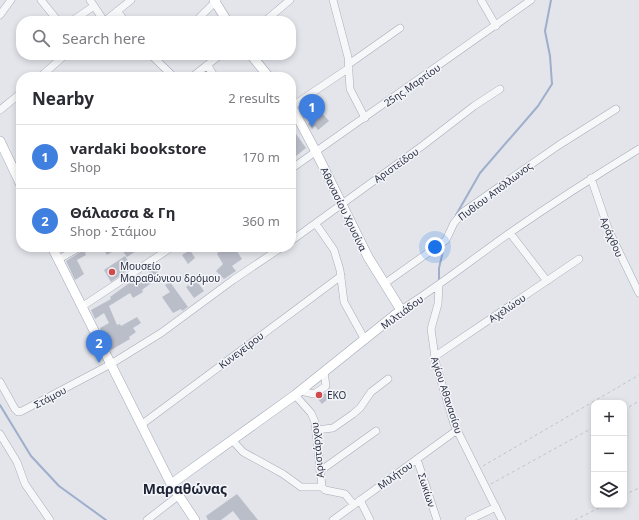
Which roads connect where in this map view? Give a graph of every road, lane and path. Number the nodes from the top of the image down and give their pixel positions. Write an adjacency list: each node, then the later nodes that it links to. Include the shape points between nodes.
1 (11, 0): 11 (street)
2 (41, 0): 12 (street)
3 (131, 0): 10 (street)
4 (290, 0): 19 (street)
5 (333, 0): 27 (street)
6 (481, 0): 20 (street)
7 (531, 0): 20 (street, 25ης Μαρτίου)
8 (215, 1): 17 (street); 18 (main road)
9 (92, 3): 13 (street); 14 (street)
10 (118, 11): 15 (street); 16 (street)
11 (0, 15)
12 (54, 16)
13 (78, 16)
14 (101, 16)
15 (111, 16)
16 (121, 16)
17 (201, 16)
18 (224, 16)
19 (271, 16)
20 (496, 26): 39 (street, 25ης Μαρτίου)
21 (400, 28): 27 (street)
22 (59, 60): 28 (street)
23 (159, 60): 29 (street)
24 (214, 60): 26 (street)
25 (255, 60): 32 (main road)
26 (207, 65): 30 (street); 31 (street)
27 (349, 66): 35 (street); 39 (street, via 350,89)
28 (46, 72)
29 (169, 72)
30 (198, 72)
31 (212, 72)
32 (265, 72)
33 (500, 89): 46 (street, Αριστείδου)
34 (16, 97): 37 (street)
35 (296, 103)
36 (616, 109): 58 (street, Πυθίου Απόλλωνος, via 558,145 463,212 446,240)
37 (0, 110)
38 (296, 115): 42 (main road, Αθανασίου Χρυσίνα)
39 (365, 118): 42 (street, 25ης Μαρτίου)
40 (0, 141): 44 (main road)
41 (639, 149): 45 (street, Μιλτιάδου)
42 (316, 152): 43 (street, 25ης Μαρτίου); 46 (main road, Αθανασίου Χρυσίνα)
43 (296, 165)
44 (16, 175)
45 (591, 178): 48 (street, Μιλτιάδου); 60 (street, Αράχθου, via 609,231)
46 (342, 204): 47 (street, Αριστείδου); 58 (main road, Αθανασίου Χρυσίνα)
47 (316, 224): 49 (street, Αριστείδου); 56 (street, via 334,250)
48 (510, 233): 57 (street); 59 (street, Μιλτιάδου)
49 (296, 238)
50 (55, 252): 54 (main road)
51 (71, 252): 54 (street)
52 (164, 252): 61 (street)
53 (275, 252): 65 (street, via 161,333)
54 (59, 259): 61 (main road)
55 (579, 259): 57 (street, Αχελώου)
56 (341, 276): 63 (street, via 344,302); 72 (street, Κυνεγείρου)
57 (547, 281): 64 (street, Αχελώου)
58 (384, 284): 62 (main road, Αθανασίου Χρυσίνα)
59 (439, 286): 62 (street, Μιλτιάδου); 64 (street, Αγίου Αθανασίου, via 432,328)
60 (639, 294)
61 (83, 306): 65 (main road)
62 (401, 310): 63 (main road, Μιλτιάδου)
63 (365, 340): 69 (main road, Μιλτιάδου)
64 (434, 357): 75 (street, Αγίου Αθανασίου)
65 (111, 364): 68 (street, Στάμου, via 18,412); 72 (main road)
66 (639, 375): 81 (path)
67 (388, 379): 74 (street, via 370,392 353,414 333,428)
68 (0, 382)
69 (298, 393): 74 (street, Αριστάρχου, via 311,413); 79 (main road, Μιλτιάδου)
70 (639, 401): 71 (path)
71 (627, 408)
72 (141, 425): 83 (main road)
73 (591, 429): 85 (path)
74 (316, 430): 82 (street, Αριστάρχου)
75 (457, 430): 80 (street, Μιλήτου); 81 (street, Αγίου Αθανασίου)
76 (376, 431): 82 (street)
77 (0, 434): 78 (street)
78 (2, 441): 93 (street, via 17,462 25,484)
79 (234, 441): 83 (main road, Μιλτιάδου); 84 (street, via 243,452 283,474 300,487)
80 (416, 459): 89 (street, Μιλήτου); 98 (street, Σωκίων)
81 (477, 469): 85 (street, Αγίου Αθανασίου)
82 (320, 471): 84 (street, Αριστάρχου)
83 (171, 484): 88 (main road)
84 (322, 487): 90 (street, via 345,495)
85 (486, 487): 91 (street, Αγίου Αθανασίου)
86 (639, 488): 87 (path)
87 (627, 494)
88 (178, 496): 94 (street); 95 (main road)
89 (360, 500): 90 (street, Μιλήτου); 97 (street)
90 (354, 505): 96 (street, Μιλήτου)
91 (496, 507): 99 (street); 100 (street, Αγίου Αθανασίου)
92 (599, 508): 101 (path)
93 (50, 520)
94 (147, 520)
95 (195, 520)
96 (333, 520)
97 (370, 520)
98 (436, 520)
99 (470, 520)
100 (502, 520)
101 (575, 520)

